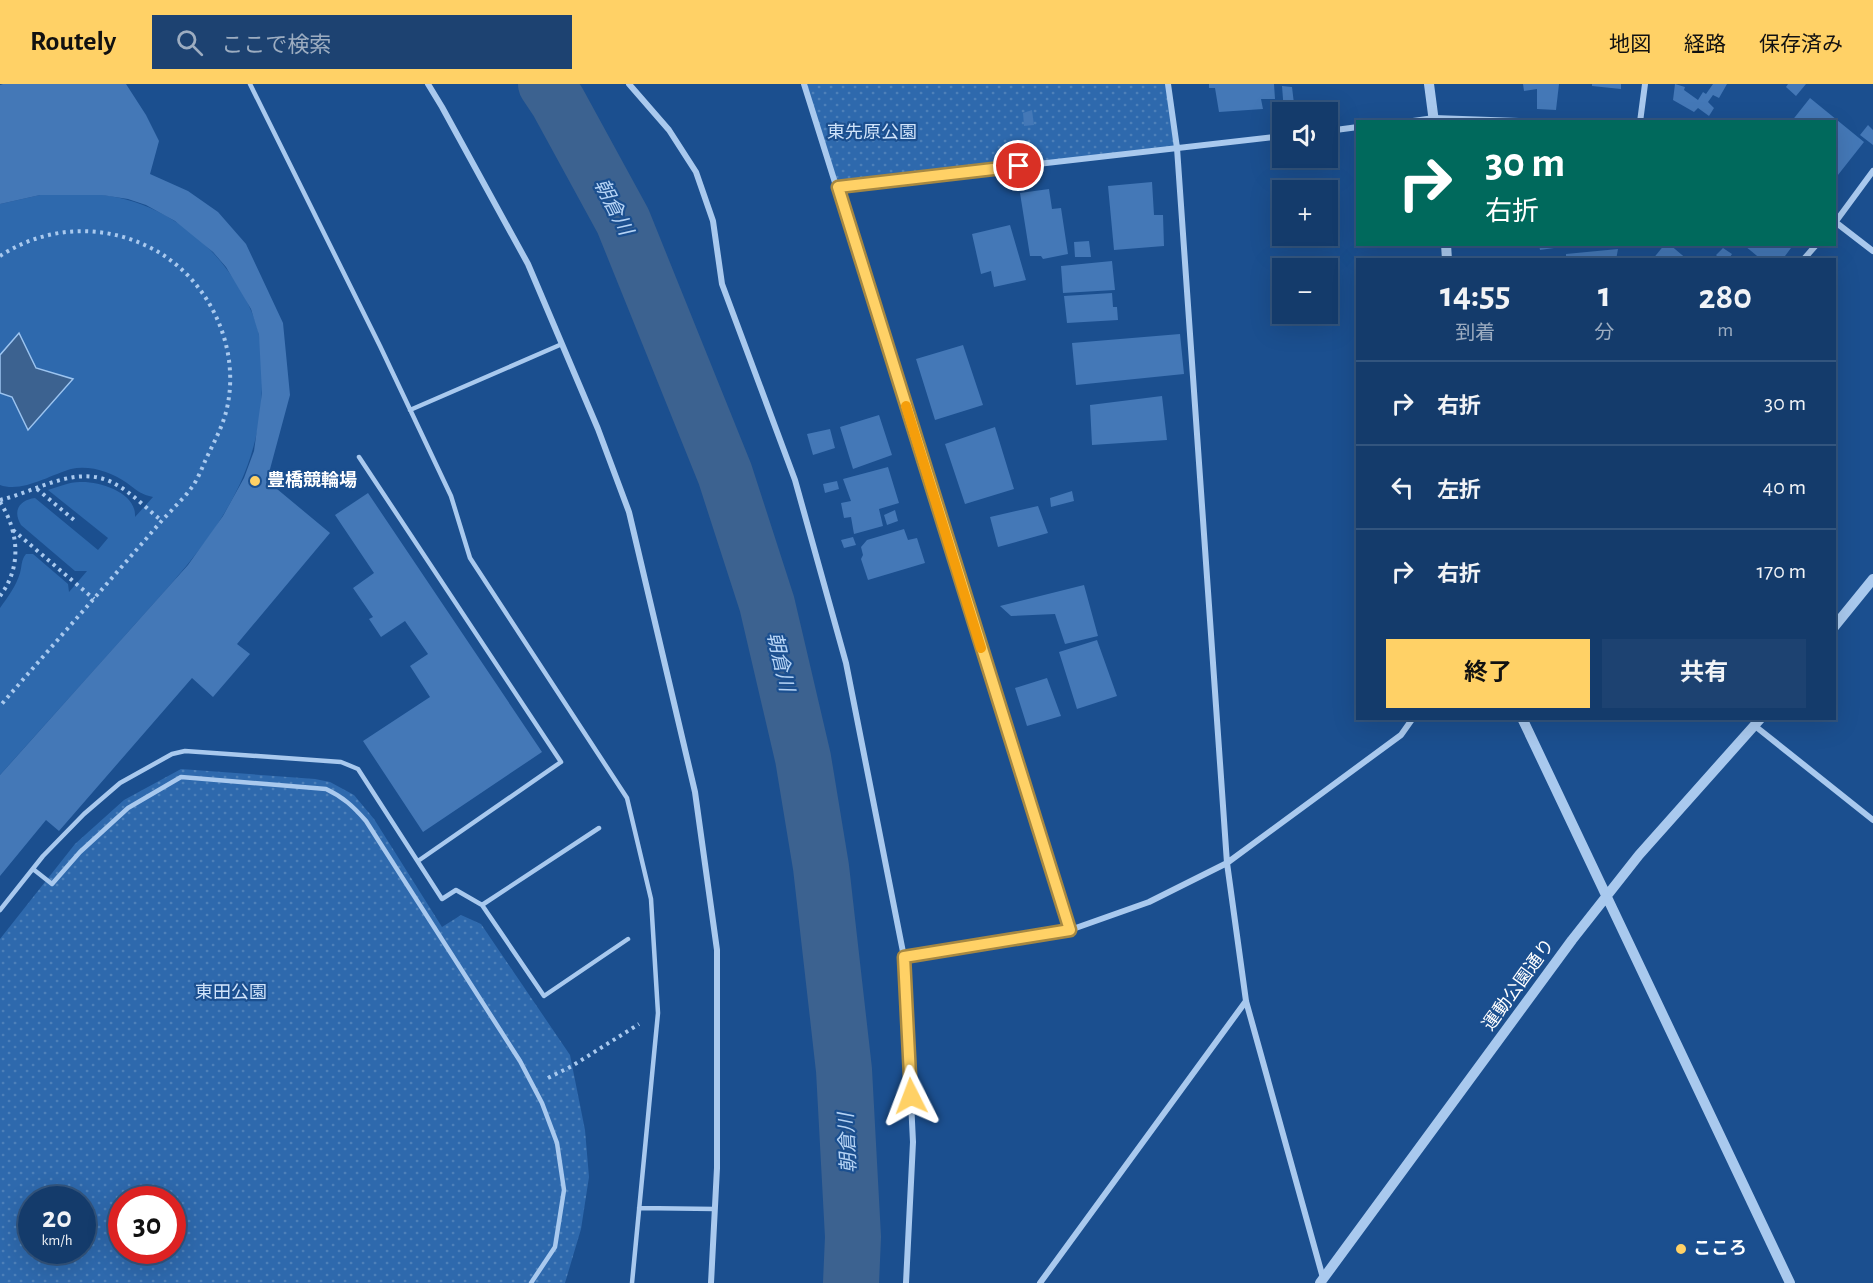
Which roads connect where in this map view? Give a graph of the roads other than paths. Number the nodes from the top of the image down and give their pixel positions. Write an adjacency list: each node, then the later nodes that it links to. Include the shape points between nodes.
1 (250, 84): 22 (lane)
2 (428, 84): 21 (street, via 528,264)
3 (629, 84): 39 (street, via 669,130 696,172 713,221 722,284 795,480 846,663)
4 (804, 84): 15 (street)
5 (1168, 84): 13 (street)
6 (1429, 84): 8 (street)
7 (1645, 84): 9 (street)
8 (1434, 120)
9 (1640, 120)
10 (1356, 127): 11 (street)
11 (1338, 130)
12 (1272, 137): 13 (street)
13 (1177, 148): 15 (street); 32 (street)
14 (1873, 171): 16 (street)
15 (838, 187): 37 (street)
16 (1836, 221)
17 (1836, 223): 19 (street)
18 (1814, 246): 20 (street)
19 (1873, 251)
20 (1805, 258)
21 (562, 344): 22 (lane); 42 (street, via 629,512 695,792 717,950)
22 (410, 410): 41 (lane, via 451,496 470,558 627,798 651,899 658,1013)
23 (359, 458): 31 (lane, via 561,762)
24 (1873, 579): 25 (street)
25 (1836, 625)
26 (1412, 720): 32 (street, via 1401,735)
27 (1523, 720): 34 (street)
28 (1758, 722): 29 (street); 34 (street, 運動公園通り)
29 (1873, 820)
30 (599, 828): 35 (lane)
31 (418, 861): 33 (lane, via 358,769 341,762 185,751 172,754 120,783); 35 (lane, via 442,899 456,890)
32 (1227, 862): 37 (street, via 1149,902); 40 (street)
33 (33, 868): 36 (lane); 44 (lane, via 52,884 128,808 181,777 326,789 353,805 520,1061 557,1143 564,1190 555,1247)
34 (1606, 897): 43 (street, 運動公園通り); 49 (street)
35 (482, 905): 38 (lane, via 544,996)
36 (0, 910)
37 (1070, 930): 39 (street)
38 (628, 939)
39 (904, 957): 47 (street, via 913,1142)
40 (1246, 1000): 43 (street); 48 (street)
41 (639, 1208): 42 (lane); 45 (lane)
42 (715, 1209): 46 (street)
43 (1322, 1282)
44 (531, 1283)
45 (632, 1283)
46 (711, 1283)
47 (906, 1283)
48 (1040, 1283)
49 (1790, 1283)

